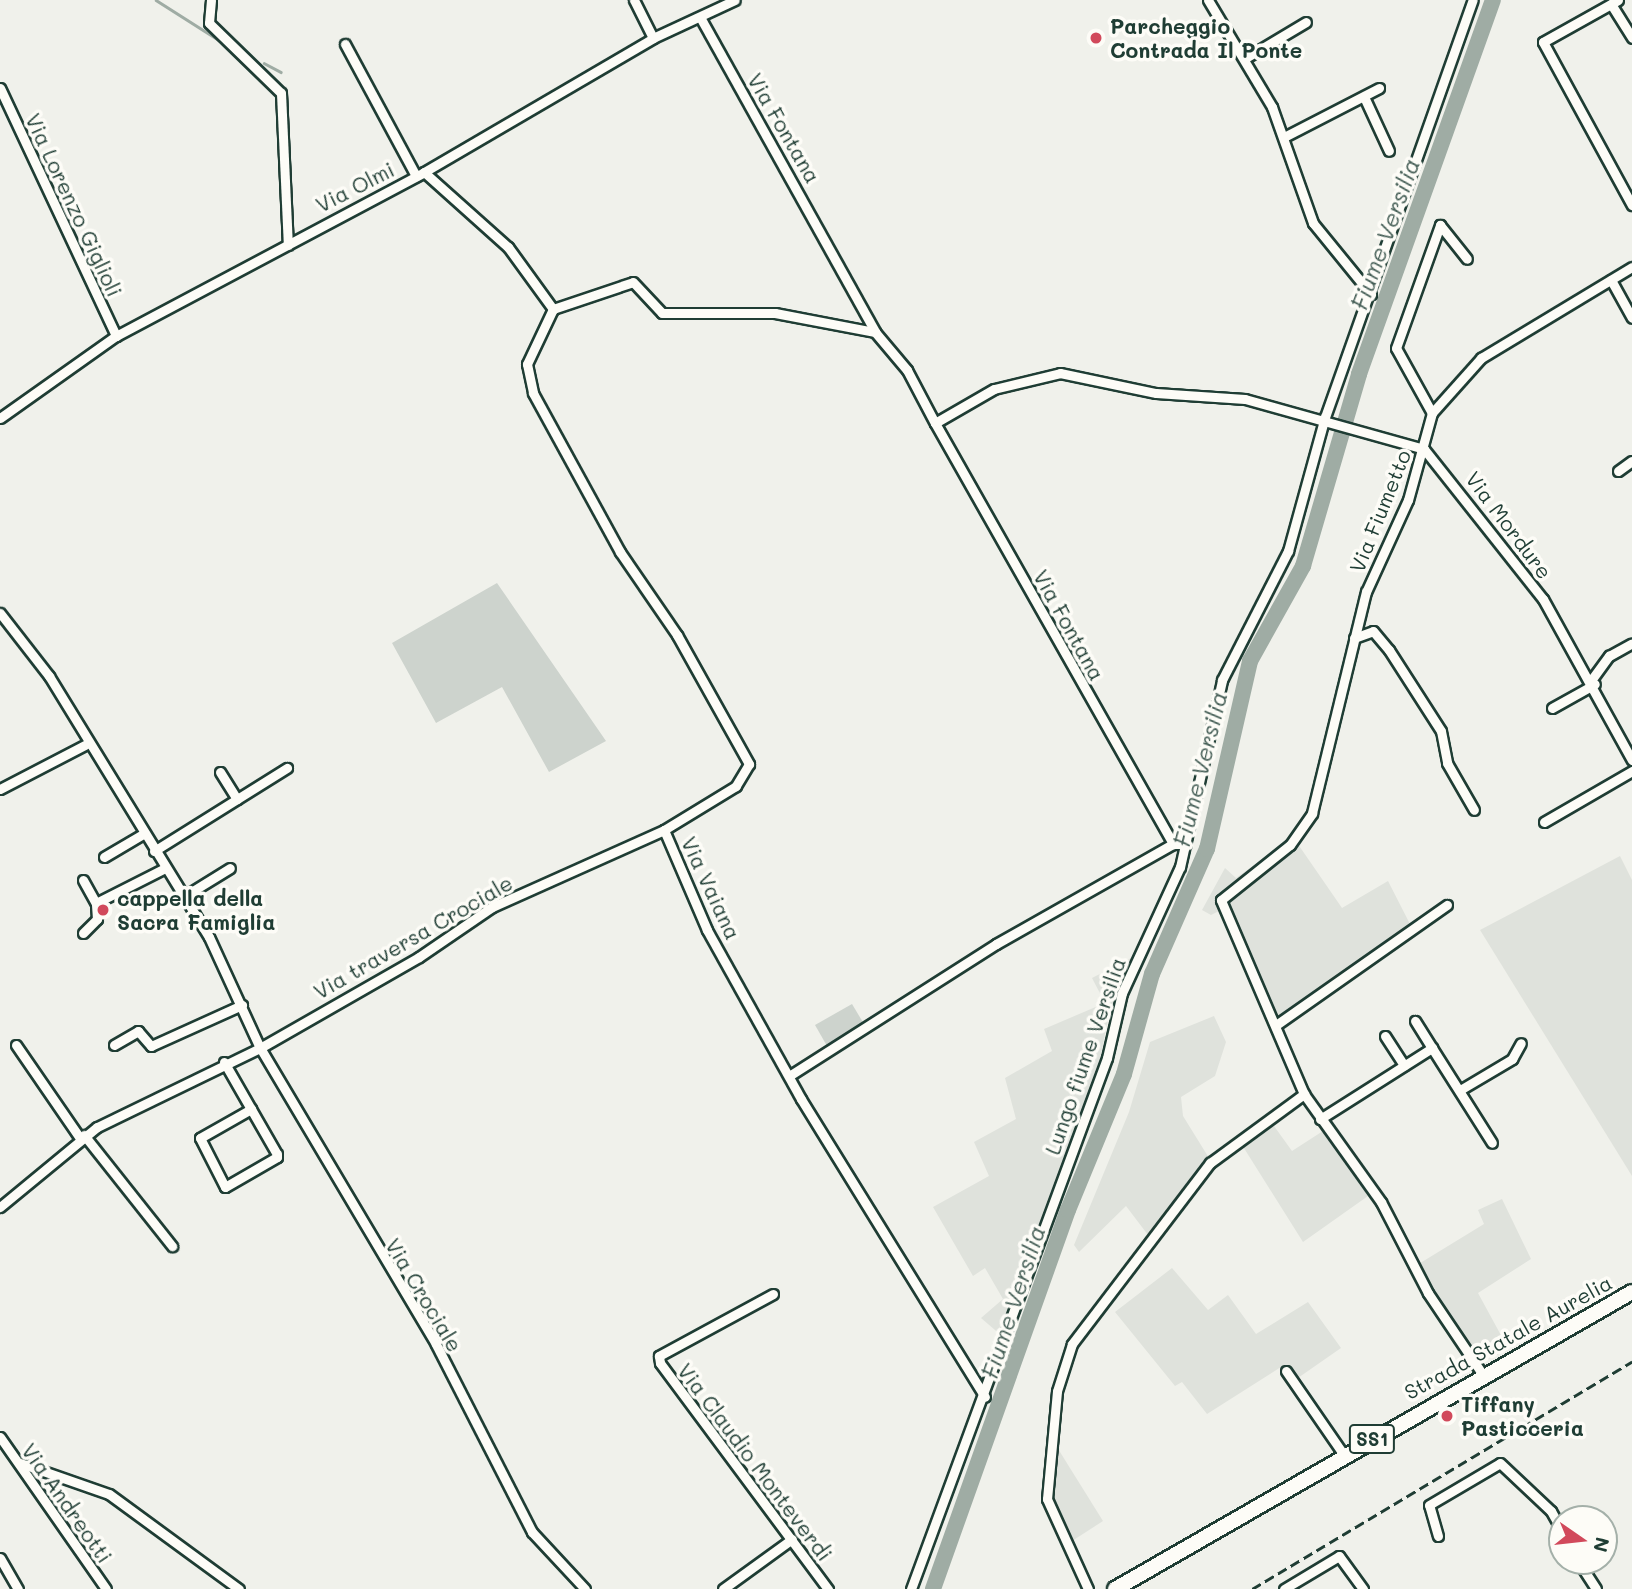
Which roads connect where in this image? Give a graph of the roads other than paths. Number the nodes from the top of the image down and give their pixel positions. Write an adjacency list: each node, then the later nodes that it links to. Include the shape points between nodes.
1 (211, 0): 20 (street, via 209,23 281,93)
2 (634, 0): 9 (street)
3 (735, 0): 7 (street, Via Olmi)
4 (1208, 0): 12 (street)
5 (1473, 0): 24 (street, Lungo fiume Versilia)
6 (1615, 2): 10 (street); 19 (street, via 1543,42)
7 (701, 17): 9 (street, Via Olmi); 27 (street, Via Fontana)
8 (1306, 22): 12 (street)
9 (653, 38): 18 (street, Via Olmi)
10 (1632, 38)
11 (345, 44): 18 (street)
12 (1244, 59): 16 (street)
13 (0, 88): 28 (street, Via Lorenzo Giglioli)
14 (1379, 88): 15 (street)
15 (1365, 99): 16 (street); 17 (street)
16 (1284, 137): 24 (street, via 1313,223)
17 (1389, 151)
18 (420, 174): 20 (street, Via Olmi); 25 (street, via 508,247)
19 (1632, 205)
20 (288, 245): 28 (street, Via Olmi)
21 (1467, 259): 29 (street, via 1440,225 1396,348)
22 (1632, 267): 23 (street, Via Fiumetto)
23 (1611, 280): 26 (street); 29 (street, Via Fiumetto, via 1481,358)
24 (1371, 294): 31 (street, Lungo fiume Versilia)
25 (553, 309): 27 (street, via 633,282 662,313 775,313); 50 (street, Via Vaiana, via 527,364 533,393 620,552 677,635 749,764 736,786)
26 (1632, 318)
27 (875, 332): 32 (street, Via Fontana, via 907,370)
28 (116, 337): 30 (street, Via Olmi)
29 (1432, 413): 33 (street, Via Fiumetto)
30 (0, 418)
31 (1327, 418): 32 (street, via 1225,395 1156,393 1060,373 994,389); 33 (street); 53 (street, Lungo fiume Versilia, via 1288,551 1222,680)
32 (935, 423): 52 (street, Via Fontana)
33 (1424, 449): 37 (street, Via Fiumetto, via 1366,592); 39 (street, Via Mordure, via 1543,599)
34 (1632, 461): 35 (street)
35 (1618, 471)
36 (0, 613): 41 (street, Via Crociale, via 48,676)
37 (1354, 638): 48 (street, via 1373,631 1389,650 1441,731 1447,763); 65 (street, Via Fiumetto, via 1312,813 1290,845 1221,900)
38 (1632, 643): 39 (street, via 1609,656)
39 (1593, 681): 40 (street); 42 (street, Via Mordure)
40 (1552, 708)
41 (85, 745): 46 (street); 51 (street, Via Crociale)
42 (1632, 760)
43 (286, 768): 47 (street)
44 (1632, 771): 49 (street)
45 (220, 772): 47 (street)
46 (0, 789)
47 (237, 799): 54 (street)
48 (1474, 810)
49 (1544, 822)
50 (664, 830): 70 (street, Via traversa Crociale, via 492,907 419,957); 74 (street, Via Vaiana, via 698,912)
51 (143, 834): 54 (street, Via Crociale); 55 (street)
52 (1172, 844): 53 (street); 74 (street, via 960,966)
53 (1186, 844): 87 (street, Lungo fiume Versilia, via 1122,993 1107,1058)
54 (154, 851): 56 (street, Via Crociale)
55 (104, 857)
56 (165, 868): 59 (street, Via Crociale); 60 (street)
57 (230, 868): 59 (street)
58 (83, 880): 60 (street)
59 (183, 897): 63 (street, Via Crociale)
60 (96, 903): 62 (street, via 97,919)
61 (1447, 905): 65 (street)
62 (83, 933)
63 (242, 1005): 69 (street, via 151,1046 138,1031); 70 (street, Via Crociale)
64 (1415, 1021): 71 (street)
65 (1276, 1025): 76 (street, Via Fiumetto)
66 (1385, 1036): 73 (street)
67 (1521, 1043): 75 (street, via 1512,1059)
68 (16, 1045): 79 (street)
69 (114, 1045)
70 (260, 1048): 72 (street); 98 (street, Via Crociale, via 436,1344 532,1532)
71 (1432, 1048): 73 (street); 75 (street)
72 (224, 1062): 77 (street); 79 (street)
73 (1404, 1065): 78 (street)
74 (789, 1076): 87 (street, Via Vaiana)
75 (1460, 1090): 80 (street)
76 (1304, 1094): 78 (street, Via Fiumetto); 102 (street, via 1210,1163 1072,1344 1056,1391 1047,1499)
77 (251, 1109): 77 (street, via 277,1158 226,1188 200,1138)
78 (1320, 1119): 86 (street, Via Fiumetto, via 1381,1202 1428,1293)
79 (82, 1137): 81 (street); 82 (street)
80 (1492, 1143)
81 (0, 1207)
82 (172, 1246)
83 (1632, 1292): 86 (main road, Strada Statale Aurelia / SS1)
84 (773, 1294): 93 (street, Via Claudio Monteverdi, via 659,1356)
85 (1286, 1371): 89 (street)
86 (1483, 1374): 89 (main road, Strada Statale Aurelia / SS1)
87 (985, 1397): 101 (street, Lungo fiume Versilia)
88 (0, 1437): 90 (street, Via Andreotti)
89 (1344, 1455): 103 (main road, Strada Statale Aurelia / SS1)
90 (20, 1464): 96 (street, Via Andreotti); 97 (street, via 109,1494)
91 (1548, 1508): 92 (street, via 1500,1463 1429,1505)
92 (1438, 1536)
93 (792, 1539): 99 (street); 100 (street, Via Claudio Monteverdi)
94 (0, 1558): 95 (street)
95 (18, 1589)
96 (106, 1589)
97 (239, 1589)
98 (586, 1589)
99 (723, 1589)
100 (828, 1589)
101 (911, 1589)
102 (1088, 1589)
103 (1115, 1589)
104 (1284, 1589): 105 (street, via 1339,1556)
105 (1363, 1589)

